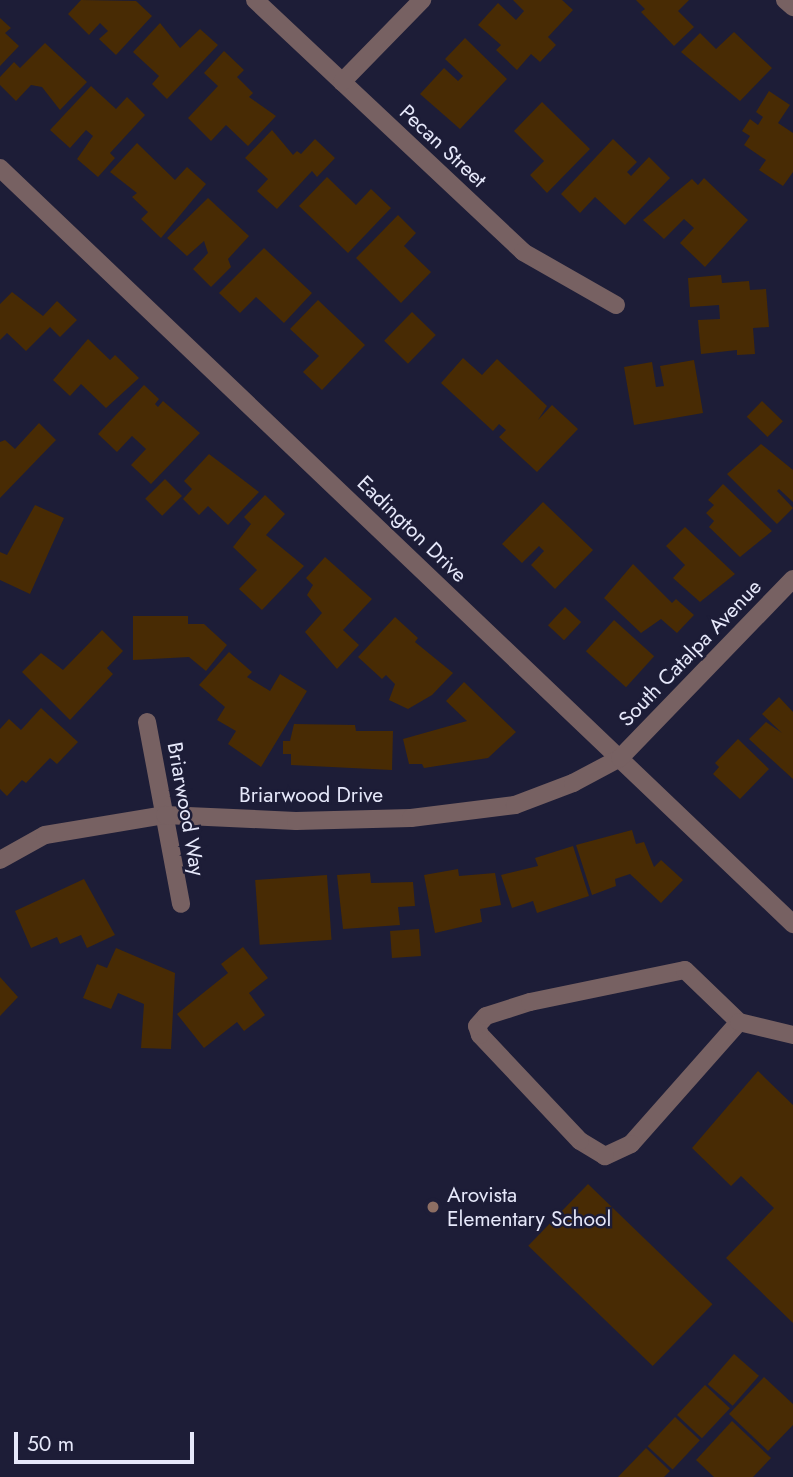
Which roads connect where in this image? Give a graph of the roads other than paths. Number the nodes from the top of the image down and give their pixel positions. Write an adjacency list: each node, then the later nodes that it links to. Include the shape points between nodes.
1 (254, 0): 5 (street, Pecan Street)
2 (422, 0): 5 (street)
3 (785, 0): 4 (street)
4 (793, 7)
5 (342, 82): 7 (street, Pecan Street, via 523,252)
6 (0, 168): 10 (street, Eadington Drive)
7 (616, 305)
8 (793, 579): 10 (street, South Catalpa Avenue)
9 (147, 722): 11 (street, Briarwood Way)
10 (620, 758): 11 (street, Briarwood Drive, via 573,783 515,805 437,815 296,821); 14 (street, Eadington Drive)
11 (165, 815): 12 (street, Briarwood Drive, via 45,835); 13 (street, Briarwood Way)
12 (0, 860)
13 (181, 904)
14 (793, 923)
15 (739, 1022): 15 (street, via 685,970 530,1002 486,1016 477,1026 480,1035 580,1141 605,1156 631,1144); 16 (street)
16 (793, 1035)

